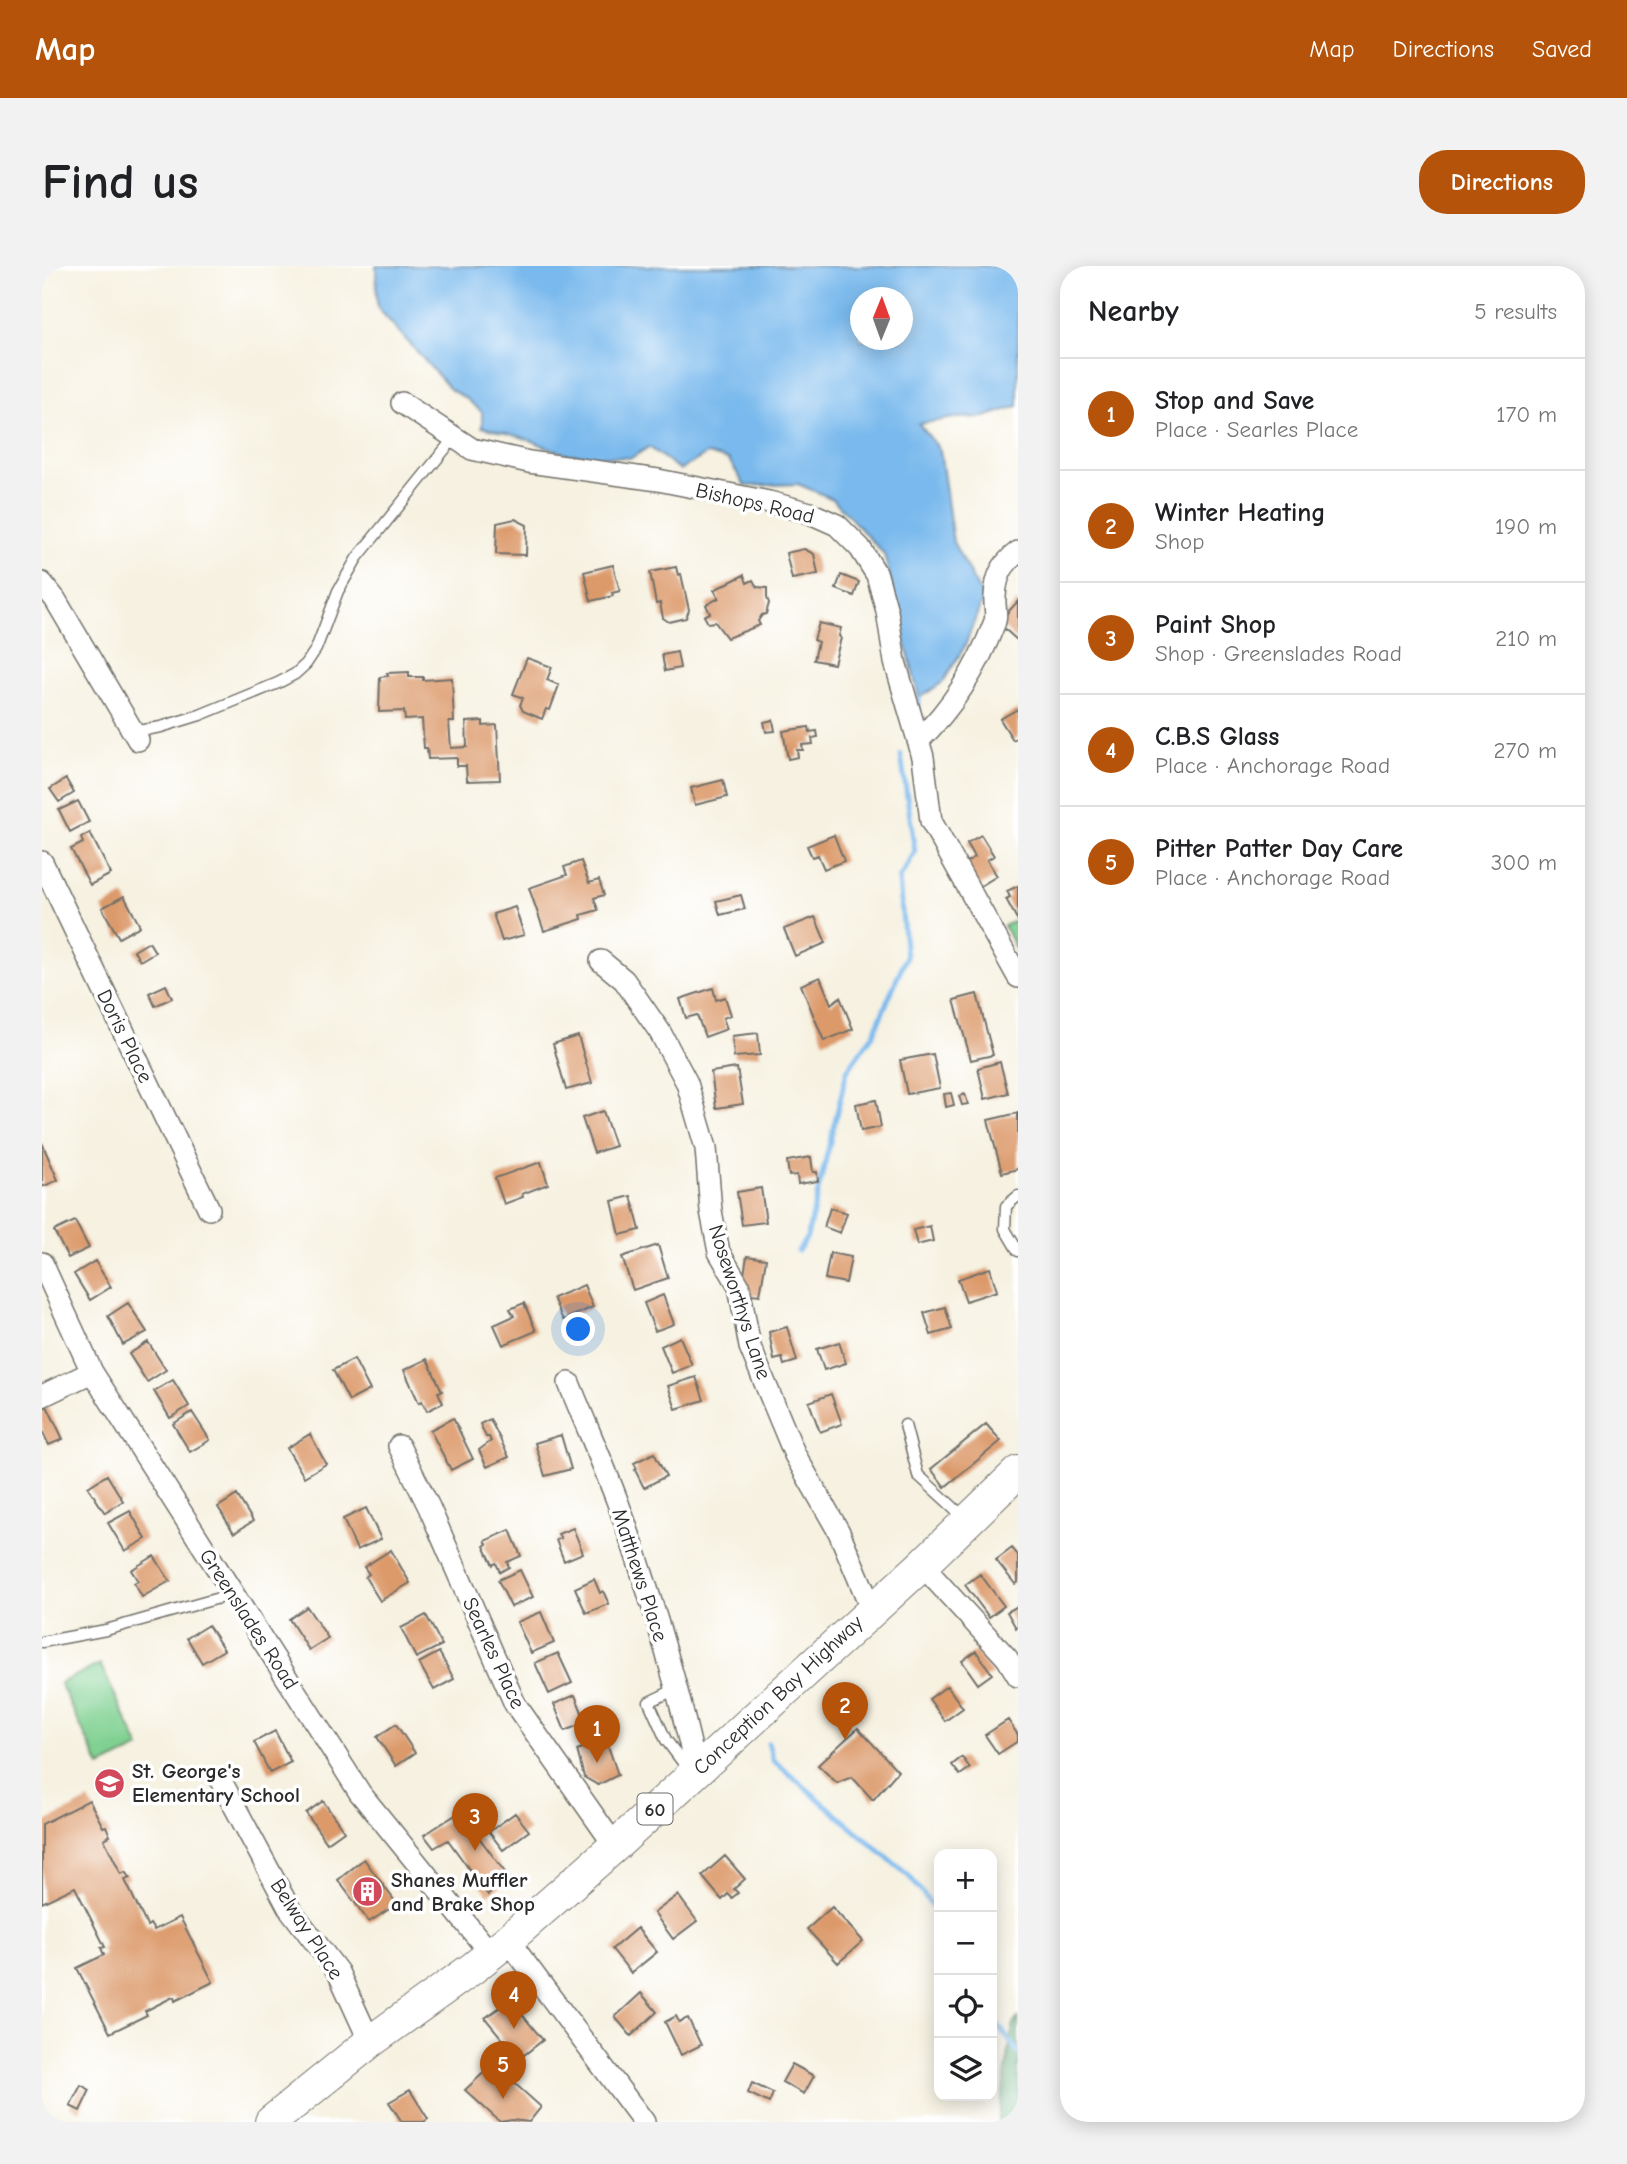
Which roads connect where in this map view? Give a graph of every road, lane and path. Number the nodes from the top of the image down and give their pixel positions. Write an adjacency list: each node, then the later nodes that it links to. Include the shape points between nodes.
1 (402, 403): 2 (street, Bishops Road)
2 (454, 438): 5 (lane, via 352,566 306,664 278,683); 6 (street, Bishops Road, via 472,449 518,459 769,502 837,525 860,548 877,575)
3 (1018, 552): 6 (street, via 1003,564 995,595 996,621 967,681 943,717)
4 (42, 583): 5 (street)
5 (136, 736)
6 (918, 741): 9 (street, Bishops Road, via 931,821)
7 (42, 862): 11 (street, Doris Place)
8 (601, 961): 23 (street, Noseworthys Lane, via 624,980 660,1032 687,1083 706,1148 719,1252 739,1286 750,1347 795,1455 839,1532)
9 (1018, 977)
10 (1018, 1196): 12 (lane, via 1006,1206 1005,1229)
11 (209, 1209)
12 (1018, 1251)
13 (42, 1263): 14 (street, Greenslades Road)
14 (92, 1372): 16 (street); 22 (street, Greenslades Road)
15 (569, 1383): 26 (street, Matthews Place, via 617,1502)
16 (42, 1396)
17 (905, 1425): 20 (lane, via 918,1475)
18 (399, 1446): 29 (street, Searles Place, via 515,1704)
19 (1018, 1472): 20 (main road, Conception Bay Highway / 60)
20 (967, 1520): 21 (main road, Conception Bay Highway / 60)
21 (922, 1565): 23 (main road, Conception Bay Highway / 60); 25 (street)
22 (233, 1594): 24 (lane, via 117,1627); 30 (street, Greenslades Road, via 360,1793)
23 (872, 1610): 27 (main road, Conception Bay Highway / 60)
24 (42, 1642)
25 (1018, 1676)
26 (676, 1689): 27 (street, Matthews Place); 27 (lane, via 649,1702 666,1740)
27 (694, 1773): 29 (main road, Conception Bay Highway / 60)
28 (221, 1781): 31 (street, Belway Place, via 289,1908 338,1972)
29 (615, 1846): 30 (main road, Conception Bay Highway / 60)
30 (499, 1947): 31 (main road, Conception Bay Highway / 60); 33 (street, Greenslades Road)
31 (370, 2042): 32 (main road, Conception Bay Highway / 60)
32 (271, 2122)
33 (644, 2122)

